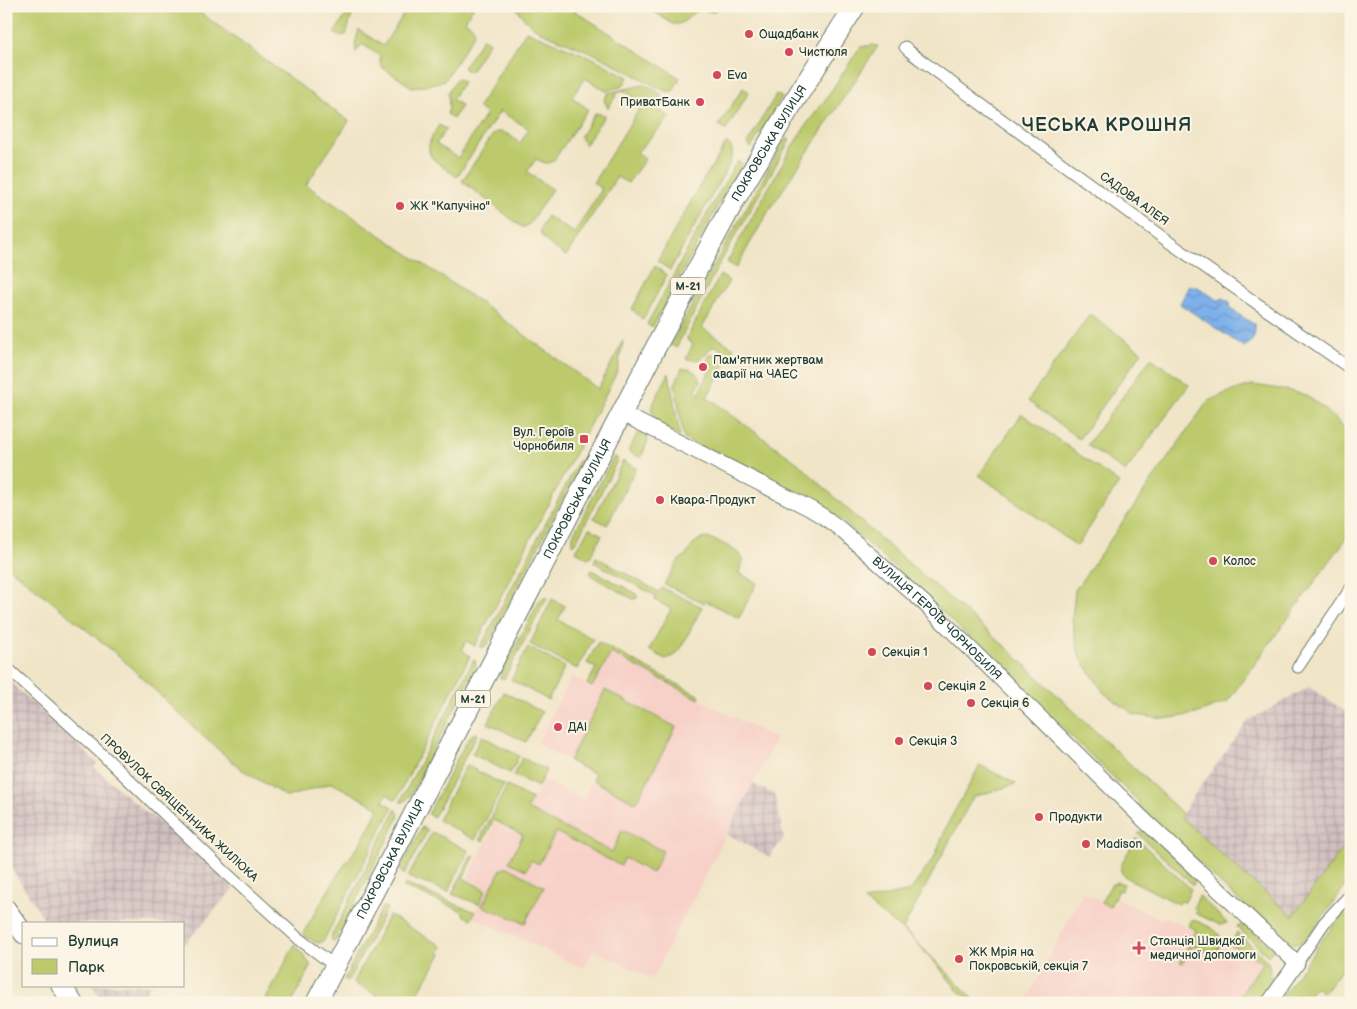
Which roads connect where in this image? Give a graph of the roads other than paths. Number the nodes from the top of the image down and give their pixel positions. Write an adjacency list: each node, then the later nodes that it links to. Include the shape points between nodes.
1 (855, 6): 4 (highway, ПОКРОВСЬКА ВУЛИЦЯ / М-21, via 788,109 734,201)
2 (905, 47): 3 (street, САДОВА АЛЕЯ, via 1173,245)
3 (1351, 369)
4 (622, 413): 9 (street, ВУЛИЦЯ ГЕРОЇВ ЧОРНОБИЛЯ, via 809,508 839,528 924,603 1143,819); 10 (highway, ПОКРОВСЬКА ВУЛИЦЯ / М-21)
5 (1351, 588): 7 (street)
6 (6, 667): 10 (street, ПРОВУЛОК СВЯЩЕННИКА ЖИЛЮКА, via 299,939)
7 (1298, 667)
8 (1351, 894): 9 (street, via 1324,923)
9 (1297, 963): 14 (street)
10 (335, 966): 13 (highway, ПОКРОВСЬКА ВУЛИЦЯ / М-21)
11 (61, 986): 12 (main road)
12 (73, 1003)
13 (316, 1003)
14 (1269, 1003)

